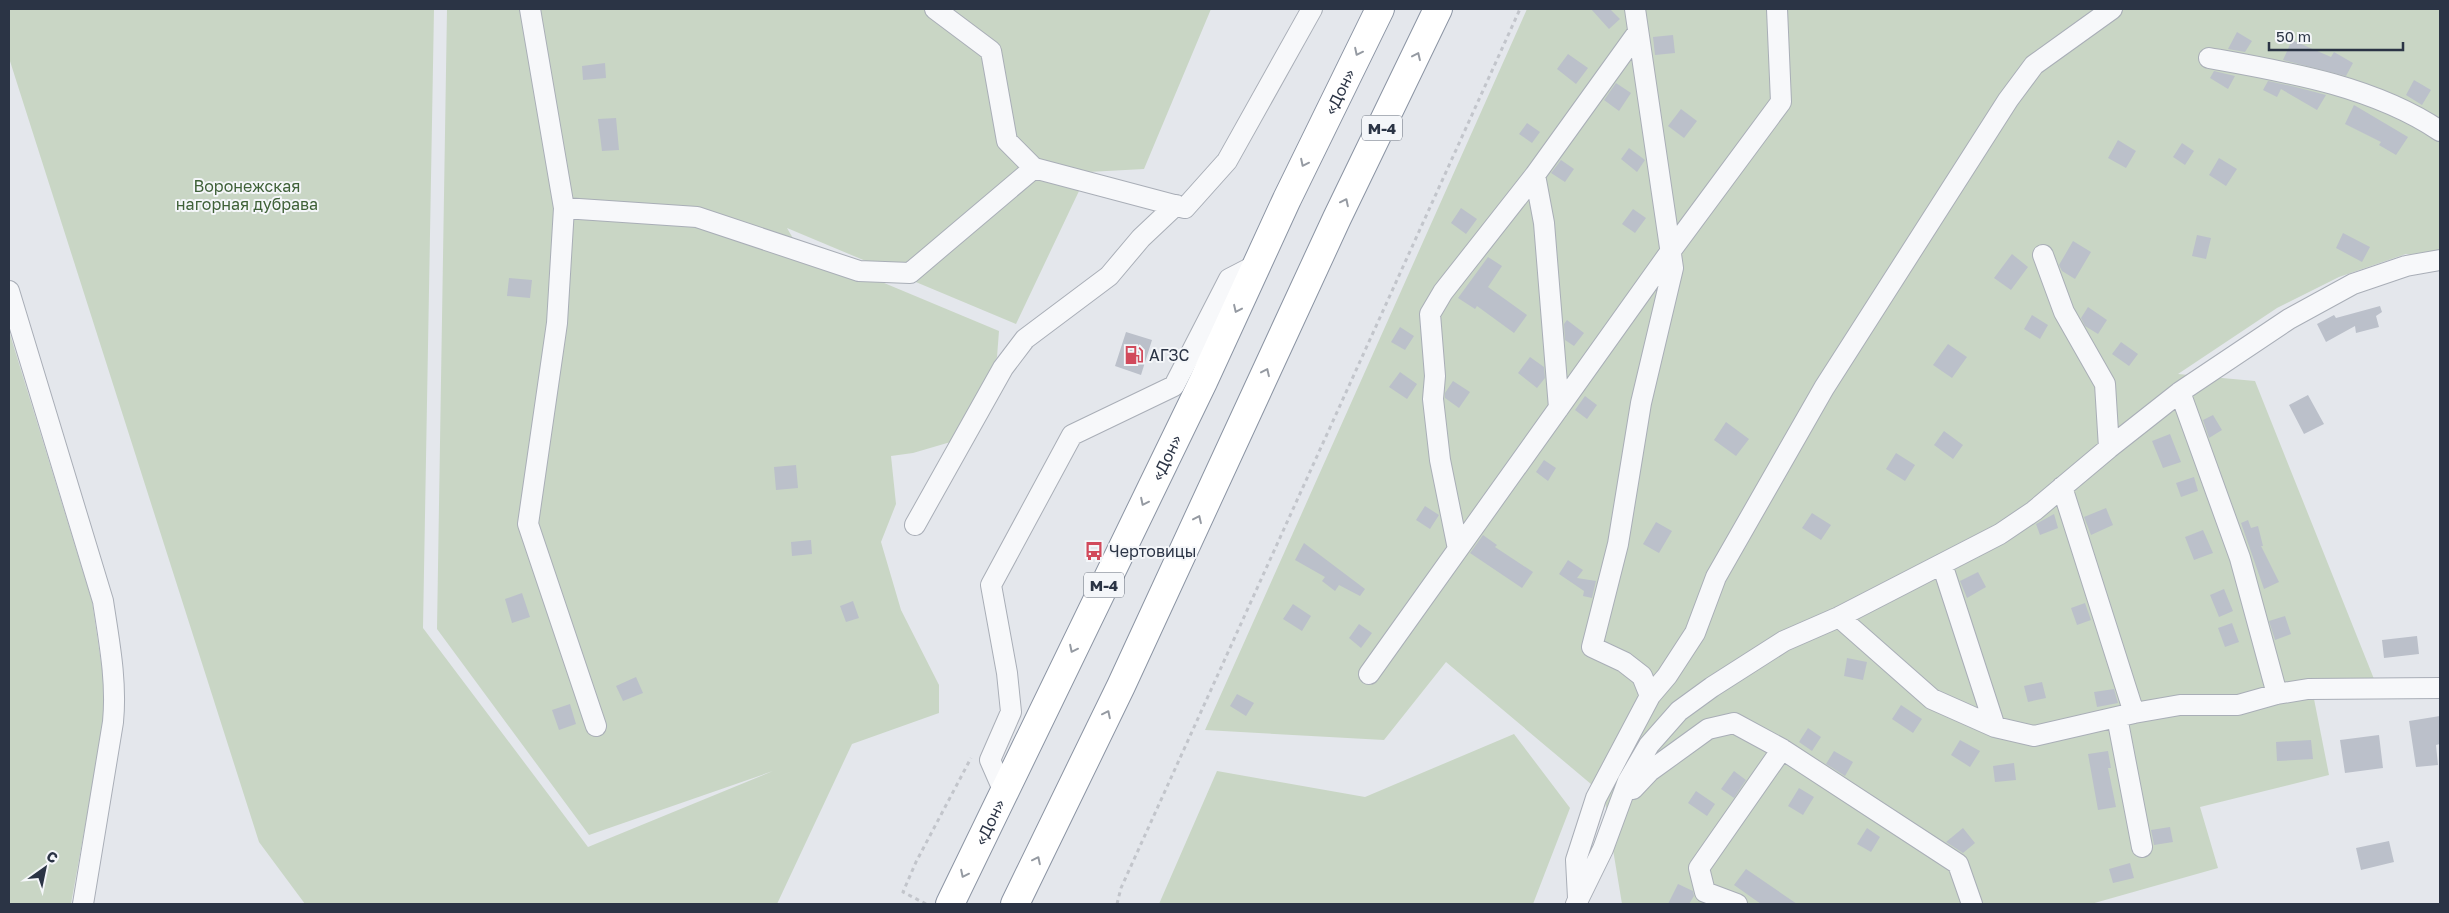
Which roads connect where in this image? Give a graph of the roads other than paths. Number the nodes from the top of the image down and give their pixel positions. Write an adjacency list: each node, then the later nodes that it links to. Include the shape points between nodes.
1 (530, 9): 15 (street)
2 (935, 9): 12 (street, via 990,50 1007,141)
3 (1312, 9): 14 (street, via 1227,161 1185,208)
4 (1380, 9): 19 (highway, «Дон» / М-4, one-way to 19)
5 (1438, 9): 43 (highway, М-4, one-way to 5, via 1121,686 1337,218)
6 (1635, 9): 9 (street)
7 (1777, 9): 16 (street, via 1781,102)
8 (2112, 9): 32 (street, via 2034,65 2008,100 1824,388 1716,577 1695,633)
9 (1638, 32): 13 (street); 16 (street)
10 (2209, 58): 11 (street, via 2286,72 2349,89 2423,119)
11 (2440, 131)
12 (1034, 168): 14 (street); 15 (street, via 910,273 859,271 697,217)
13 (1535, 175): 22 (street, via 1544,223); 26 (street, via 1442,292 1430,314 1435,376 1433,399 1440,460)
14 (1176, 205): 25 (street, via 1141,238 1110,276 1025,339 1003,368)
15 (564, 208): 34 (street, via 557,323 528,524)
16 (1670, 252): 22 (street); 32 (street, via 1673,268 1641,403 1618,544 1592,647 1624,662 1642,676)
17 (2043, 255): 23 (street, via 2064,312 2106,384)
18 (2440, 260): 21 (street, via 2406,266 2353,284 2289,319)
19 (1258, 264): 37 (highway, «Дон» / М-4, one-way to 37); 37 (street, via 1229,279 1174,386 1072,435 992,585 1011,712 990,760)
20 (9, 290): 41 (street, via 103,601 111,652 115,699 113,722)
21 (2180, 392): 23 (street); 31 (street, via 2240,558)
22 (1559, 408): 26 (street)
23 (2109, 448): 24 (street)
24 (2062, 487): 27 (street, via 2000,534); 33 (street)
25 (915, 525)
26 (1458, 549): 29 (street)
27 (1942, 564): 28 (street); 35 (street)
28 (1839, 617): 35 (street, via 1932,699); 38 (street, via 1784,641 1679,711 1649,745)
29 (1369, 674)
30 (2440, 688): 31 (street, via 2308,689)
31 (2277, 694): 33 (street, via 2238,706 2180,705)
32 (1650, 696): 40 (street, via 1596,798 1576,860)
33 (2126, 715): 35 (street, via 2034,736); 39 (street)
34 (596, 726)
35 (1995, 727)
36 (1782, 748): 38 (street, via 1734,722 1708,729 1650,771); 44 (street, via 1699,868 1705,892); 45 (street, via 1958,864)
37 (1004, 792): 42 (highway, «Дон» / М-4, one-way to 42)
38 (1618, 805): 40 (street, via 1603,849)
39 (2142, 847)
40 (1577, 902)
41 (83, 904)
42 (950, 904)
43 (1015, 904)
44 (1737, 904)
45 (1972, 904)

